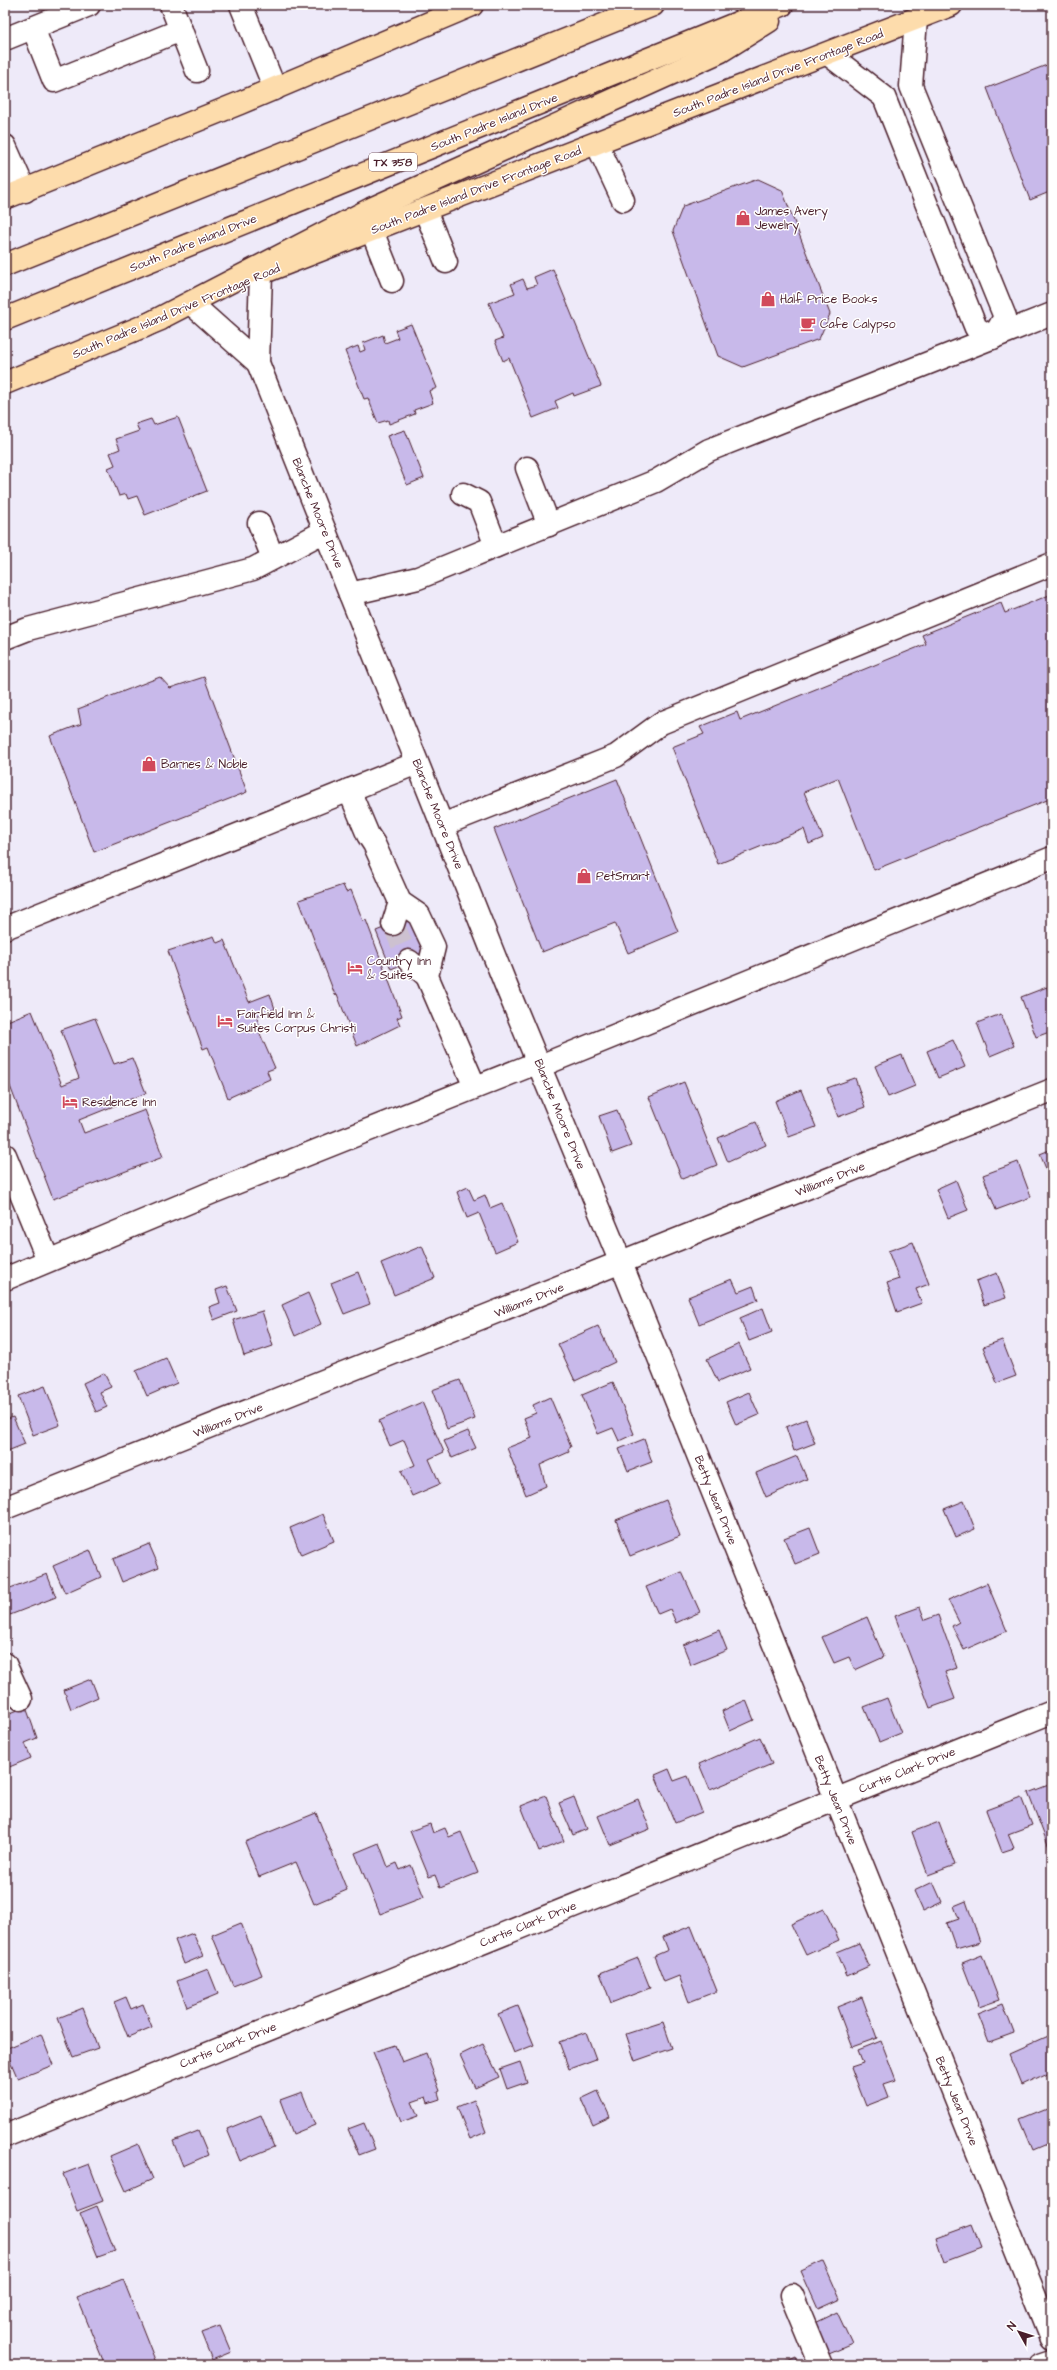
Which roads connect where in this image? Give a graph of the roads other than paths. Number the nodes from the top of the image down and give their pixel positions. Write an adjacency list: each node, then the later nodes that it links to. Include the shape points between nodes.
1 (89, 5): 10 (street)
2 (171, 5): 11 (street)
3 (241, 5): 15 (street)
4 (654, 5): 23 (main road)
5 (782, 5): 28 (main road, South Padre Island Drive / TX 358)
6 (795, 5): 29 (main road, via 721,51 371,209)
7 (951, 5): 9 (main road, South Padre Island Drive Frontage Road)
8 (462, 7): 15 (main road)
9 (916, 19): 13 (main road, South Padre Island Drive Frontage Road); 30 (street, via 911,86 1004,317)
10 (33, 28): 11 (street, via 54,82); 12 (street)
11 (181, 30): 14 (street)
12 (5, 39)
13 (828, 54): 16 (main road, South Padre Island Drive Frontage Road); 30 (street, via 884,96 976,328)
14 (197, 71)
15 (275, 89): 18 (main road)
16 (597, 144): 19 (street); 20 (main road, South Padre Island Drive Frontage Road)
17 (5, 146): 18 (street)
18 (15, 195)
19 (623, 200)
20 (425, 210): 21 (main road, South Padre Island Drive Frontage Road); 22 (street)
21 (372, 231): 24 (main road, South Padre Island Drive Frontage Road); 25 (street)
22 (446, 262)
23 (5, 265)
24 (261, 274): 26 (main road, South Padre Island Drive Frontage Road); 31 (street, Blanche Moore Drive)
25 (392, 281)
26 (194, 306): 29 (main road, South Padre Island Drive Frontage Road); 31 (street, Blanche Moore Drive)
27 (1052, 314): 30 (street)
28 (5, 319)
29 (143, 326): 32 (main road, South Padre Island Drive Frontage Road)
30 (993, 338): 36 (street, via 709,450 656,481)
31 (258, 363): 37 (street, Blanche Moore Drive)
32 (5, 383)
33 (527, 468): 36 (street)
34 (463, 494): 38 (street, via 479,502)
35 (259, 523): 39 (street)
36 (549, 524): 38 (street)
37 (325, 531): 39 (street); 41 (street, Blanche Moore Drive)
38 (496, 546): 41 (street, via 418,578)
39 (273, 558): 42 (street, via 253,569 28,629)
40 (1052, 564): 45 (street, via 661,723 616,756)
41 (350, 594): 43 (street, Blanche Moore Drive)
42 (5, 638)
43 (417, 763): 44 (street); 45 (street, Blanche Moore Drive)
44 (349, 790): 47 (street); 49 (street)
45 (442, 825): 52 (street, Blanche Moore Drive)
46 (1052, 858): 52 (street)
47 (400, 902): 48 (street); 51 (street, via 419,915 434,947)
48 (393, 924)
49 (5, 928)
50 (409, 961): 51 (street)
51 (427, 976): 53 (street)
52 (539, 1064): 53 (street); 57 (street, Blanche Moore Drive)
53 (475, 1087): 56 (street)
54 (1052, 1090): 57 (street, Williams Drive)
55 (5, 1156): 56 (street)
56 (48, 1260): 58 (street)
57 (621, 1263): 59 (street, Williams Drive); 63 (street, Betty Jean Drive)
58 (5, 1279)
59 (5, 1508)
60 (5, 1664): 61 (street)
61 (21, 1699)
62 (1052, 1712): 63 (street, Curtis Clark Drive)
63 (836, 1799): 64 (street, Curtis Clark Drive); 66 (street, Betty Jean Drive)
64 (5, 2136)
65 (792, 2295): 68 (street)
66 (1052, 2338)
67 (1052, 2360): 69 (street)
68 (822, 2365)
69 (1040, 2365)

